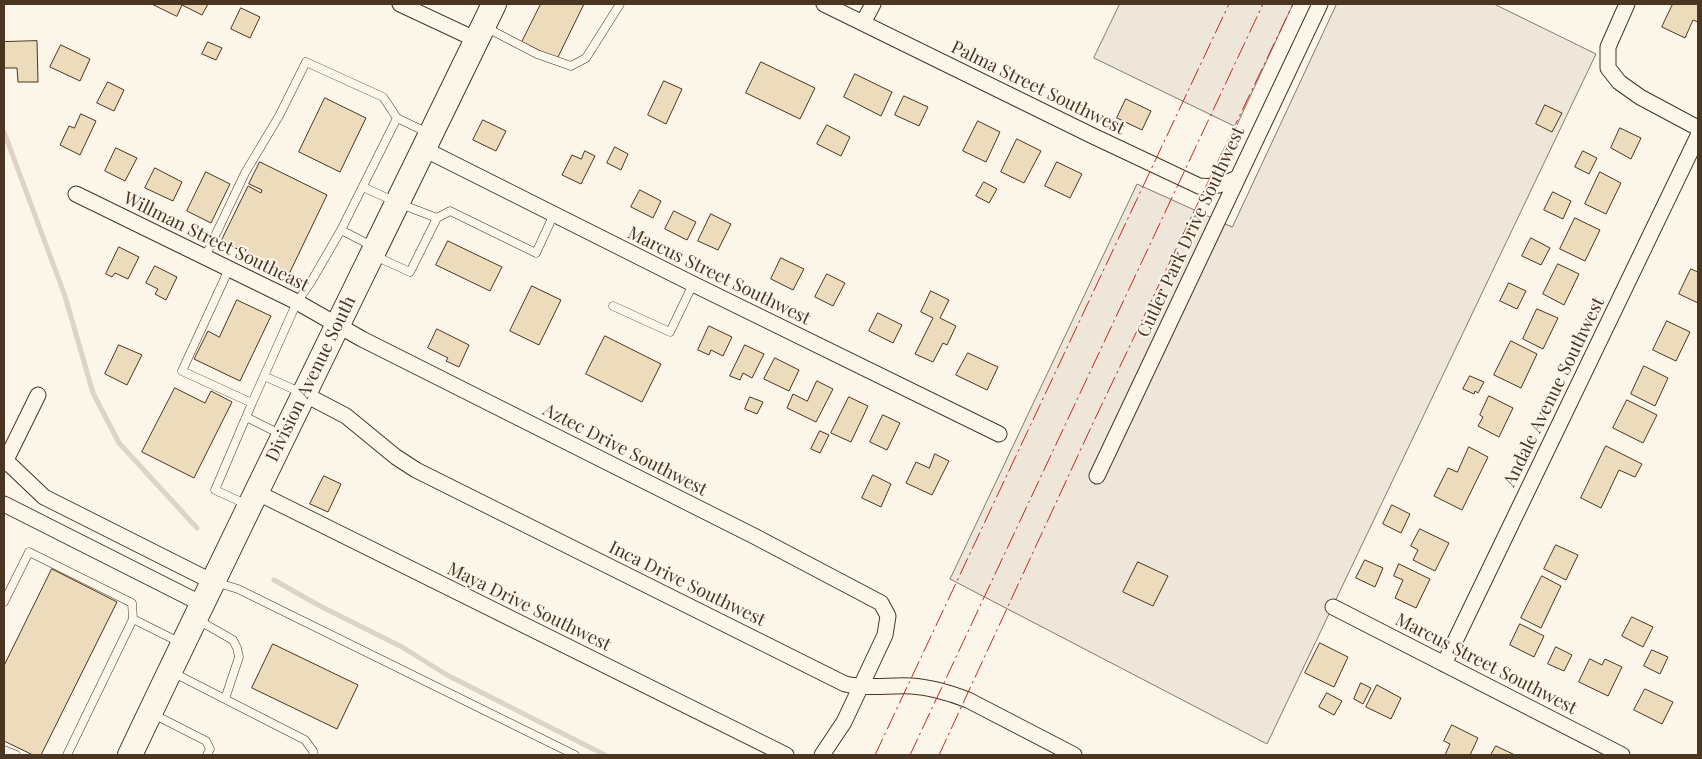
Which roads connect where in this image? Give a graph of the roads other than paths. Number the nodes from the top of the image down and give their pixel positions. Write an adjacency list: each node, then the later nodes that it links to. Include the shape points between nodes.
1 (400, 4): 9 (street)
2 (494, 4): 9 (main road, Division Avenue South)
3 (620, 4): 9 (lane, via 586,58 571,66)
4 (824, 4): 8 (street, Palma Street Southwest)
5 (873, 4): 8 (street)
6 (1320, 4): 14 (street, Cutler Park Drive Southwest)
7 (1627, 4): 11 (street, via 1608,47 1608,68 1640,97)
8 (863, 23): 14 (street, Palma Street Southwest, via 1198,186 1220,186)
9 (480, 33): 13 (main road, Division Avenue South)
10 (397, 118): 13 (lane); 15 (lane); 22 (lane, via 383,98 306,62 245,173)
11 (1698, 128)
12 (1698, 136): 45 (street, Andale Avenue Southwest)
13 (427, 142): 17 (main road, Division Avenue South); 18 (street, Marcus Street Southwest)
14 (1237, 178): 36 (street, Cutler Park Drive Southwest)
15 (363, 187): 17 (lane); 20 (lane)
16 (76, 194): 22 (street, Willman Street Southeast)
17 (398, 203): 19 (lane); 21 (main road, Division Avenue South)
18 (554, 214): 19 (lane, via 536,253 450,211); 24 (street, Marcus Street Southwest)
19 (437, 218): 21 (lane, via 410,272)
20 (341, 230): 21 (lane); 25 (lane)
21 (375, 252): 27 (main road, Division Avenue South)
22 (205, 257): 23 (street, Willman Street Southeast)
23 (229, 269): 25 (street, Willman Street Southeast); 31 (lane, via 182,371)
24 (693, 284): 26 (lane, via 670,332); 33 (street, Marcus Street Southwest)
25 (297, 302): 27 (street, Willman Street Southeast); 28 (lane)
26 (613, 306)
27 (338, 325): 29 (main road, Division Avenue South); 47 (street, Aztec Drive Southwest, via 881,603 888,616 885,635)
28 (264, 376): 29 (lane); 31 (lane)
29 (304, 394): 34 (main road, Division Avenue South); 47 (street, Inca Drive Southwest, via 346,416 396,458 416,470 845,684)
30 (38, 395): 35 (street)
31 (252, 403): 32 (lane)
32 (246, 417): 34 (lane); 37 (lane, via 215,490)
33 (999, 434)
34 (283, 436): 37 (main road, Division Avenue South)
35 (4, 461): 39 (street, via 50,500)
36 (1098, 476)
37 (253, 498): 39 (main road, Division Avenue South); 57 (street, Maya Drive Southwest)
38 (4, 504): 42 (street)
39 (213, 582): 42 (main road, Division Avenue South); 56 (lane, via 247,593)
40 (4, 602): 43 (lane, via 29,552 132,603)
41 (1333, 607): 45 (street, Marcus Street Southwest)
42 (199, 612): 44 (main road, Division Avenue South); 48 (lane, via 233,640 237,648 239,658)
43 (132, 619): 44 (lane); 52 (lane)
44 (183, 644): 46 (main road, Division Avenue South)
45 (1444, 664): 60 (street, Marcus Street Southwest)
46 (170, 672): 48 (lane); 49 (main road, Division Avenue South)
47 (861, 686): 58 (street, via 844,722); 59 (street, Inca Drive Southwest, via 912,686 950,693)
48 (225, 699): 55 (lane, via 305,740)
49 (150, 713): 53 (main road, Division Avenue South); 54 (lane, via 206,741 210,749)
50 (4, 750): 51 (lane)
51 (16, 755)
52 (67, 755)
53 (130, 755)
54 (207, 755)
55 (314, 755)
56 (575, 755)
57 (786, 755)
58 (822, 755)
59 (1074, 755)
60 (1622, 755)

